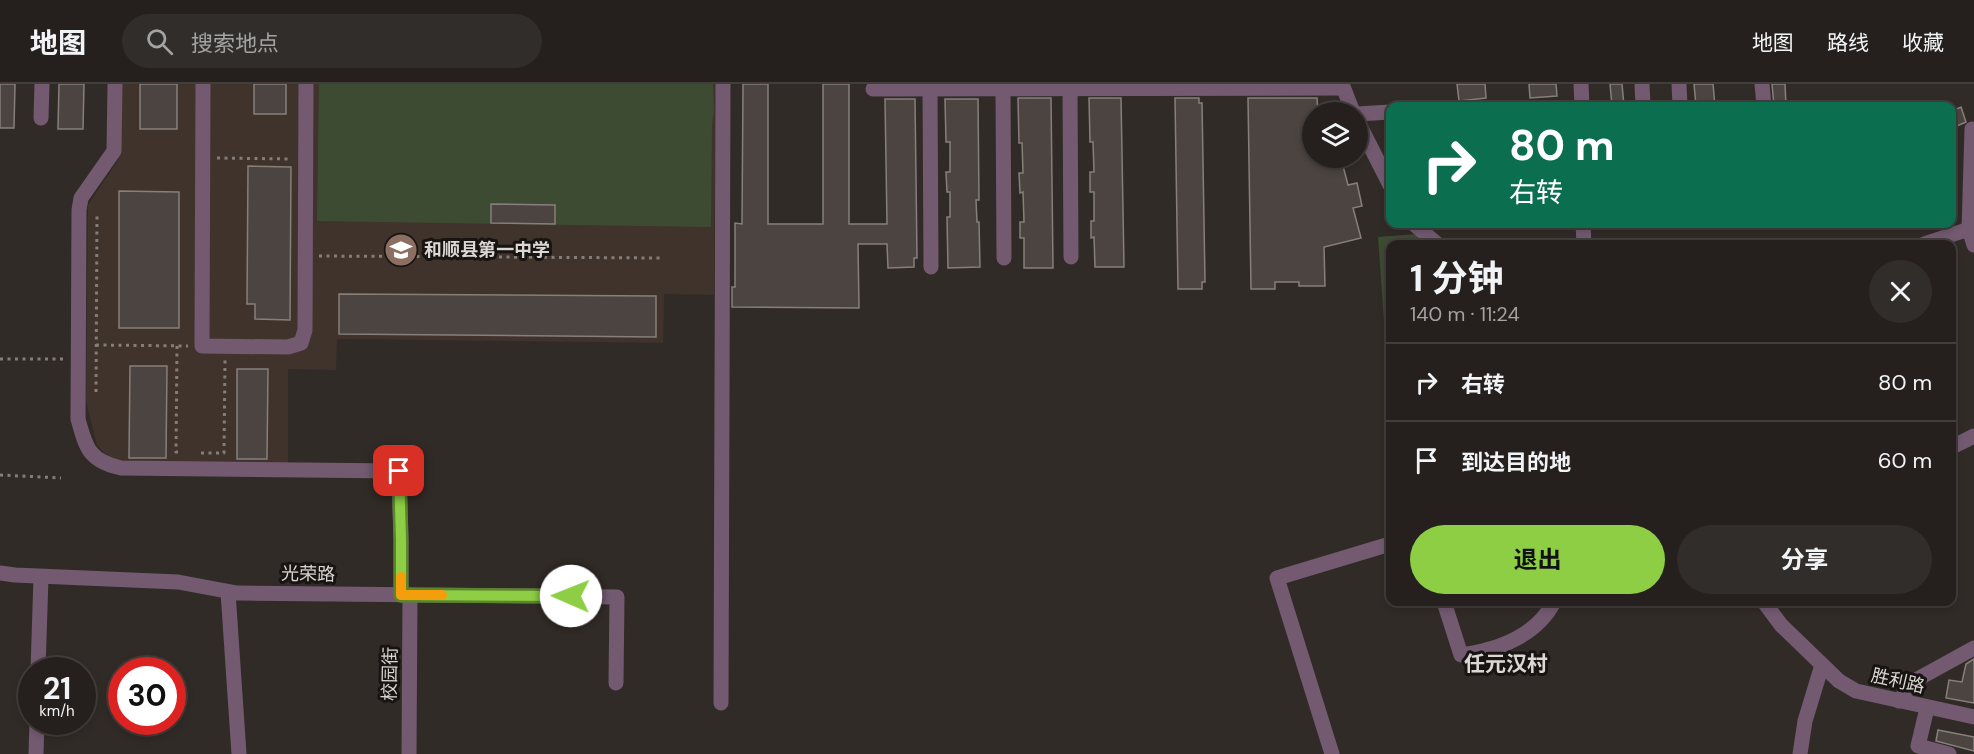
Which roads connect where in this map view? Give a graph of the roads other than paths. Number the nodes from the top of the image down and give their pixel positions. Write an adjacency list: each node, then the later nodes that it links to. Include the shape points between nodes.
1 (42, 84): 22 (street)
2 (115, 84): 40 (street, 校园街, via 114,151 81,198 79,210 78,419 92,453 103,464 121,468 399,471)
3 (204, 84): 4 (street, via 202,346 288,347 301,343 305,330)
4 (306, 84)
5 (723, 84): 49 (street)
6 (1581, 84): 16 (street)
7 (1642, 84): 17 (street)
8 (1678, 84): 18 (street)
9 (1762, 84): 19 (street)
10 (1342, 86): 12 (street); 15 (street)
11 (922, 87): 13 (street); 14 (street); 33 (street)
12 (1070, 88): 14 (street); 31 (street)
13 (873, 89)
14 (1003, 89): 32 (street)
15 (1349, 102)
16 (1582, 102)
17 (1643, 102)
18 (1680, 102)
19 (1764, 102)
20 (1386, 112): 21 (street)
21 (1368, 113)
22 (41, 118)
23 (1972, 129): 27 (street)
24 (1368, 142): 25 (street)
25 (1386, 177)
26 (1419, 228): 28 (street)
27 (1969, 230): 29 (street); 30 (street)
28 (1432, 240)
29 (1937, 240)
30 (1974, 245)
31 (1071, 257)
32 (1004, 258)
33 (931, 267)
34 (1974, 436): 35 (street)
35 (1956, 445)
36 (1386, 545): 56 (street, via 1276,578)
37 (0, 573): 38 (street, 光荣路)
38 (42, 577): 39 (street, 光荣路, via 178,582); 45 (street)
39 (228, 592): 40 (street, 光荣路); 54 (street)
40 (406, 595): 47 (street, 光荣路, via 617,597); 55 (street, 校园街)
41 (1445, 606): 42 (street, via 1461,655 1519,638 1536,626)
42 (1551, 606)
43 (1767, 606): 46 (street, 胜利路)
44 (1974, 648): 48 (street, via 1914,681)
45 (39, 657)
46 (1822, 665): 48 (street, 胜利路, via 1856,691); 57 (street, via 1804,721)
47 (616, 683)
48 (1899, 702): 50 (street, 胜利路)
49 (721, 703)
50 (1927, 708): 51 (street, 胜利路); 58 (street, via 1918,746)
51 (1974, 717)
52 (37, 735): 53 (street)
53 (36, 754)
54 (239, 754)
55 (409, 754)
56 (1332, 754)
57 (1800, 754)
58 (1949, 754)

